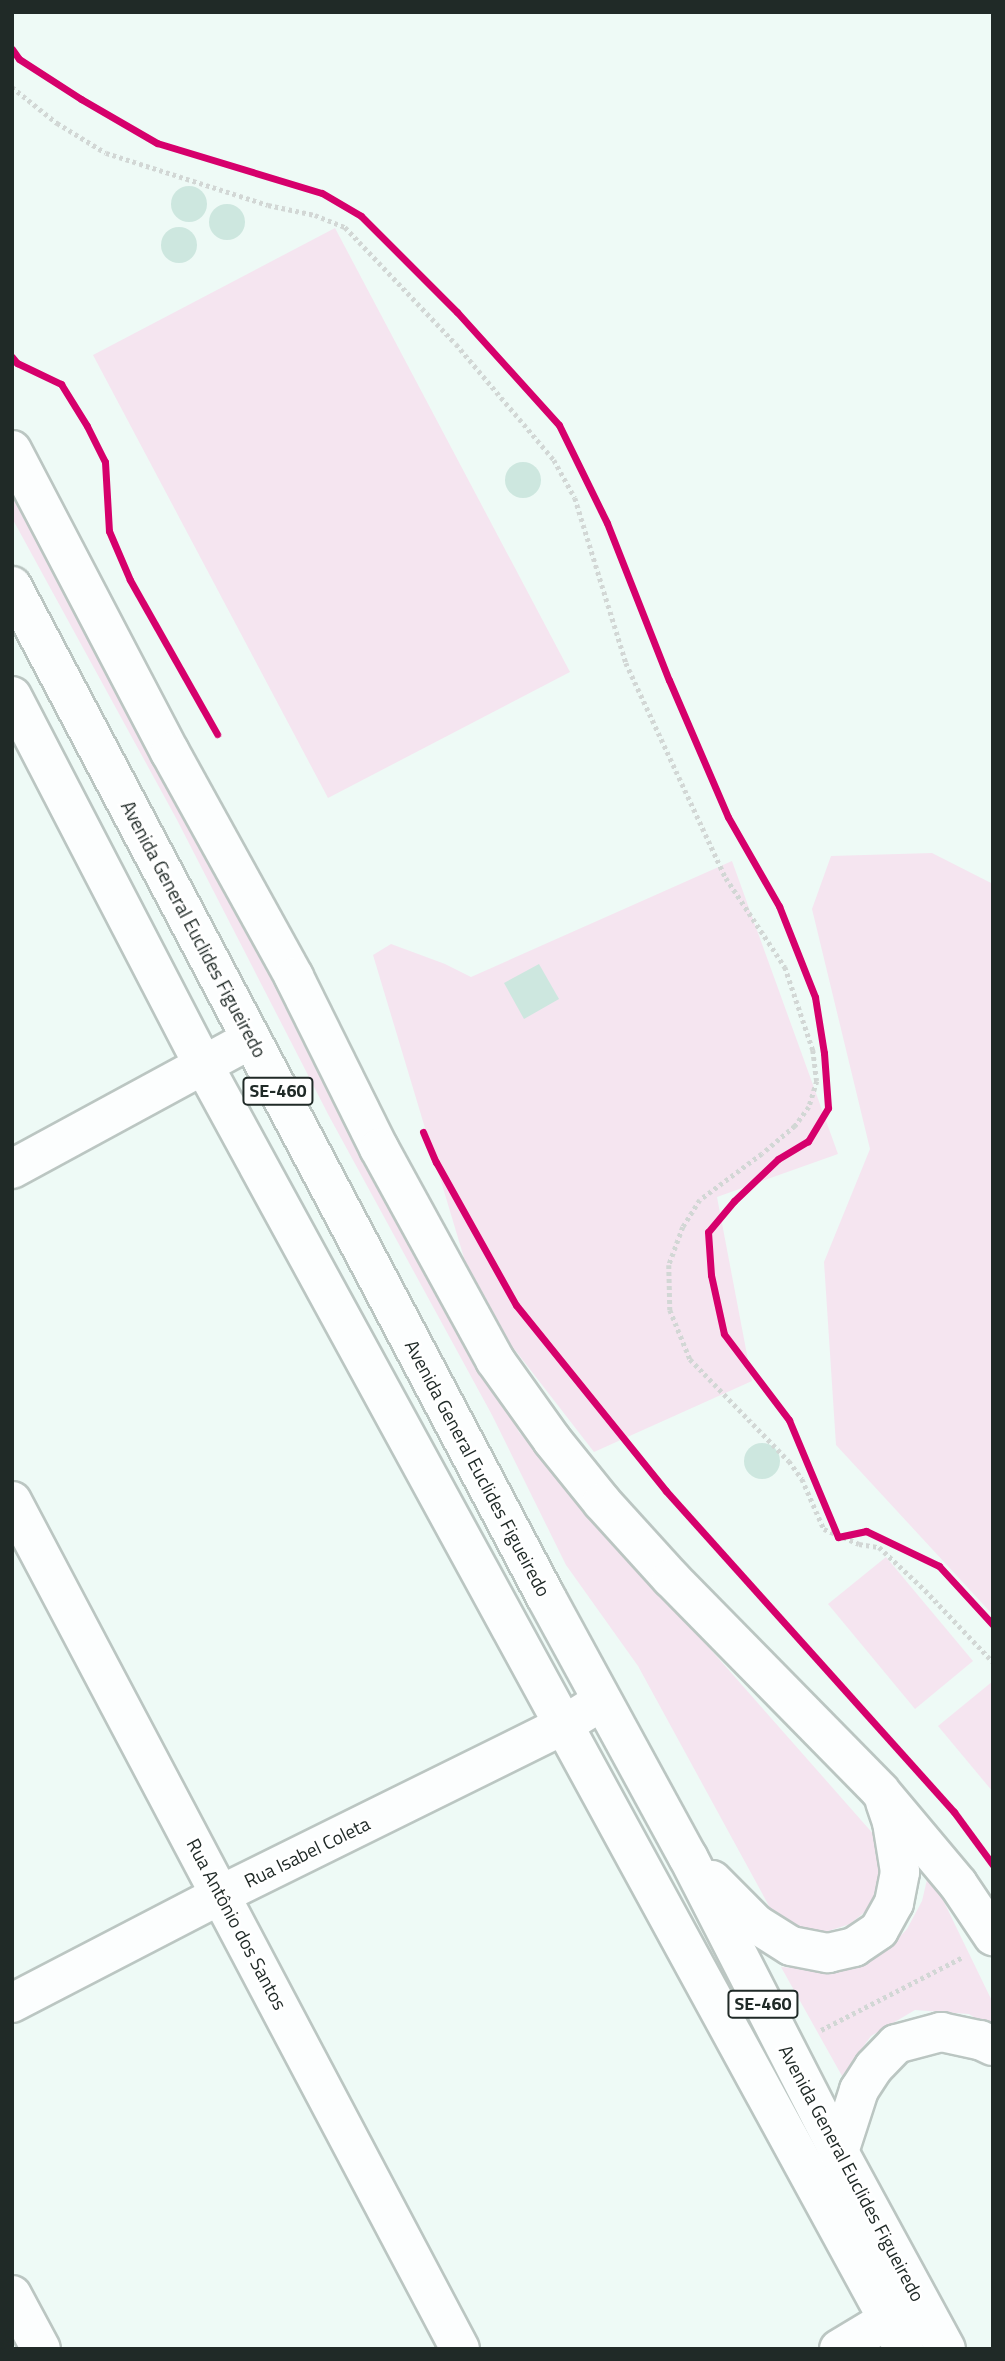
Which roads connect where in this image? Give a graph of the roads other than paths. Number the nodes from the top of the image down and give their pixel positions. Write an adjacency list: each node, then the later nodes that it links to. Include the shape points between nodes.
1 (12, 450): 10 (main road, via 495,1360 602,1502)
2 (12, 586): 4 (main road, Avenida General Euclides Figueiredo / SE-460)
3 (12, 696): 5 (main road, Avenida General Euclides Figueiredo)
4 (251, 1039): 5 (main road); 8 (main road, Avenida General Euclides Figueiredo / SE-460)
5 (204, 1066): 6 (main road); 9 (main road, Avenida General Euclides Figueiredo)
6 (12, 1169)
7 (12, 1501): 12 (main road, Rua Antônio dos Santos)
8 (602, 1701): 9 (main road, Rua Isabel Coleta); 11 (main road, Avenida General Euclides Figueiredo / SE-460)
9 (562, 1726): 12 (main road, Rua Isabel Coleta); 18 (main road, Avenida General Euclides Figueiredo)
10 (880, 1791): 11 (main road, via 892,1822 900,1872 894,1903 879,1930 853,1947 828,1953 790,1946 756,1924); 13 (main road, via 958,1884)
11 (688, 1857): 16 (main road, Avenida General Euclides Figueiredo / SE-460)
12 (222, 1894): 14 (main road, Rua Isabel Coleta); 20 (main road, Rua Antônio dos Santos)
13 (983, 1944)
14 (12, 2003)
15 (993, 2046): 16 (main road, via 941,2032 896,2044 859,2090)
16 (839, 2152): 18 (main road, Avenida General Euclides Figueiredo / SE-460)
17 (12, 2295): 19 (main road)
18 (904, 2323): 21 (main road); 22 (main road, Avenida General Euclides Figueiredo / SE-460)
19 (41, 2349)
20 (460, 2349)
21 (839, 2349)
22 (946, 2349)

